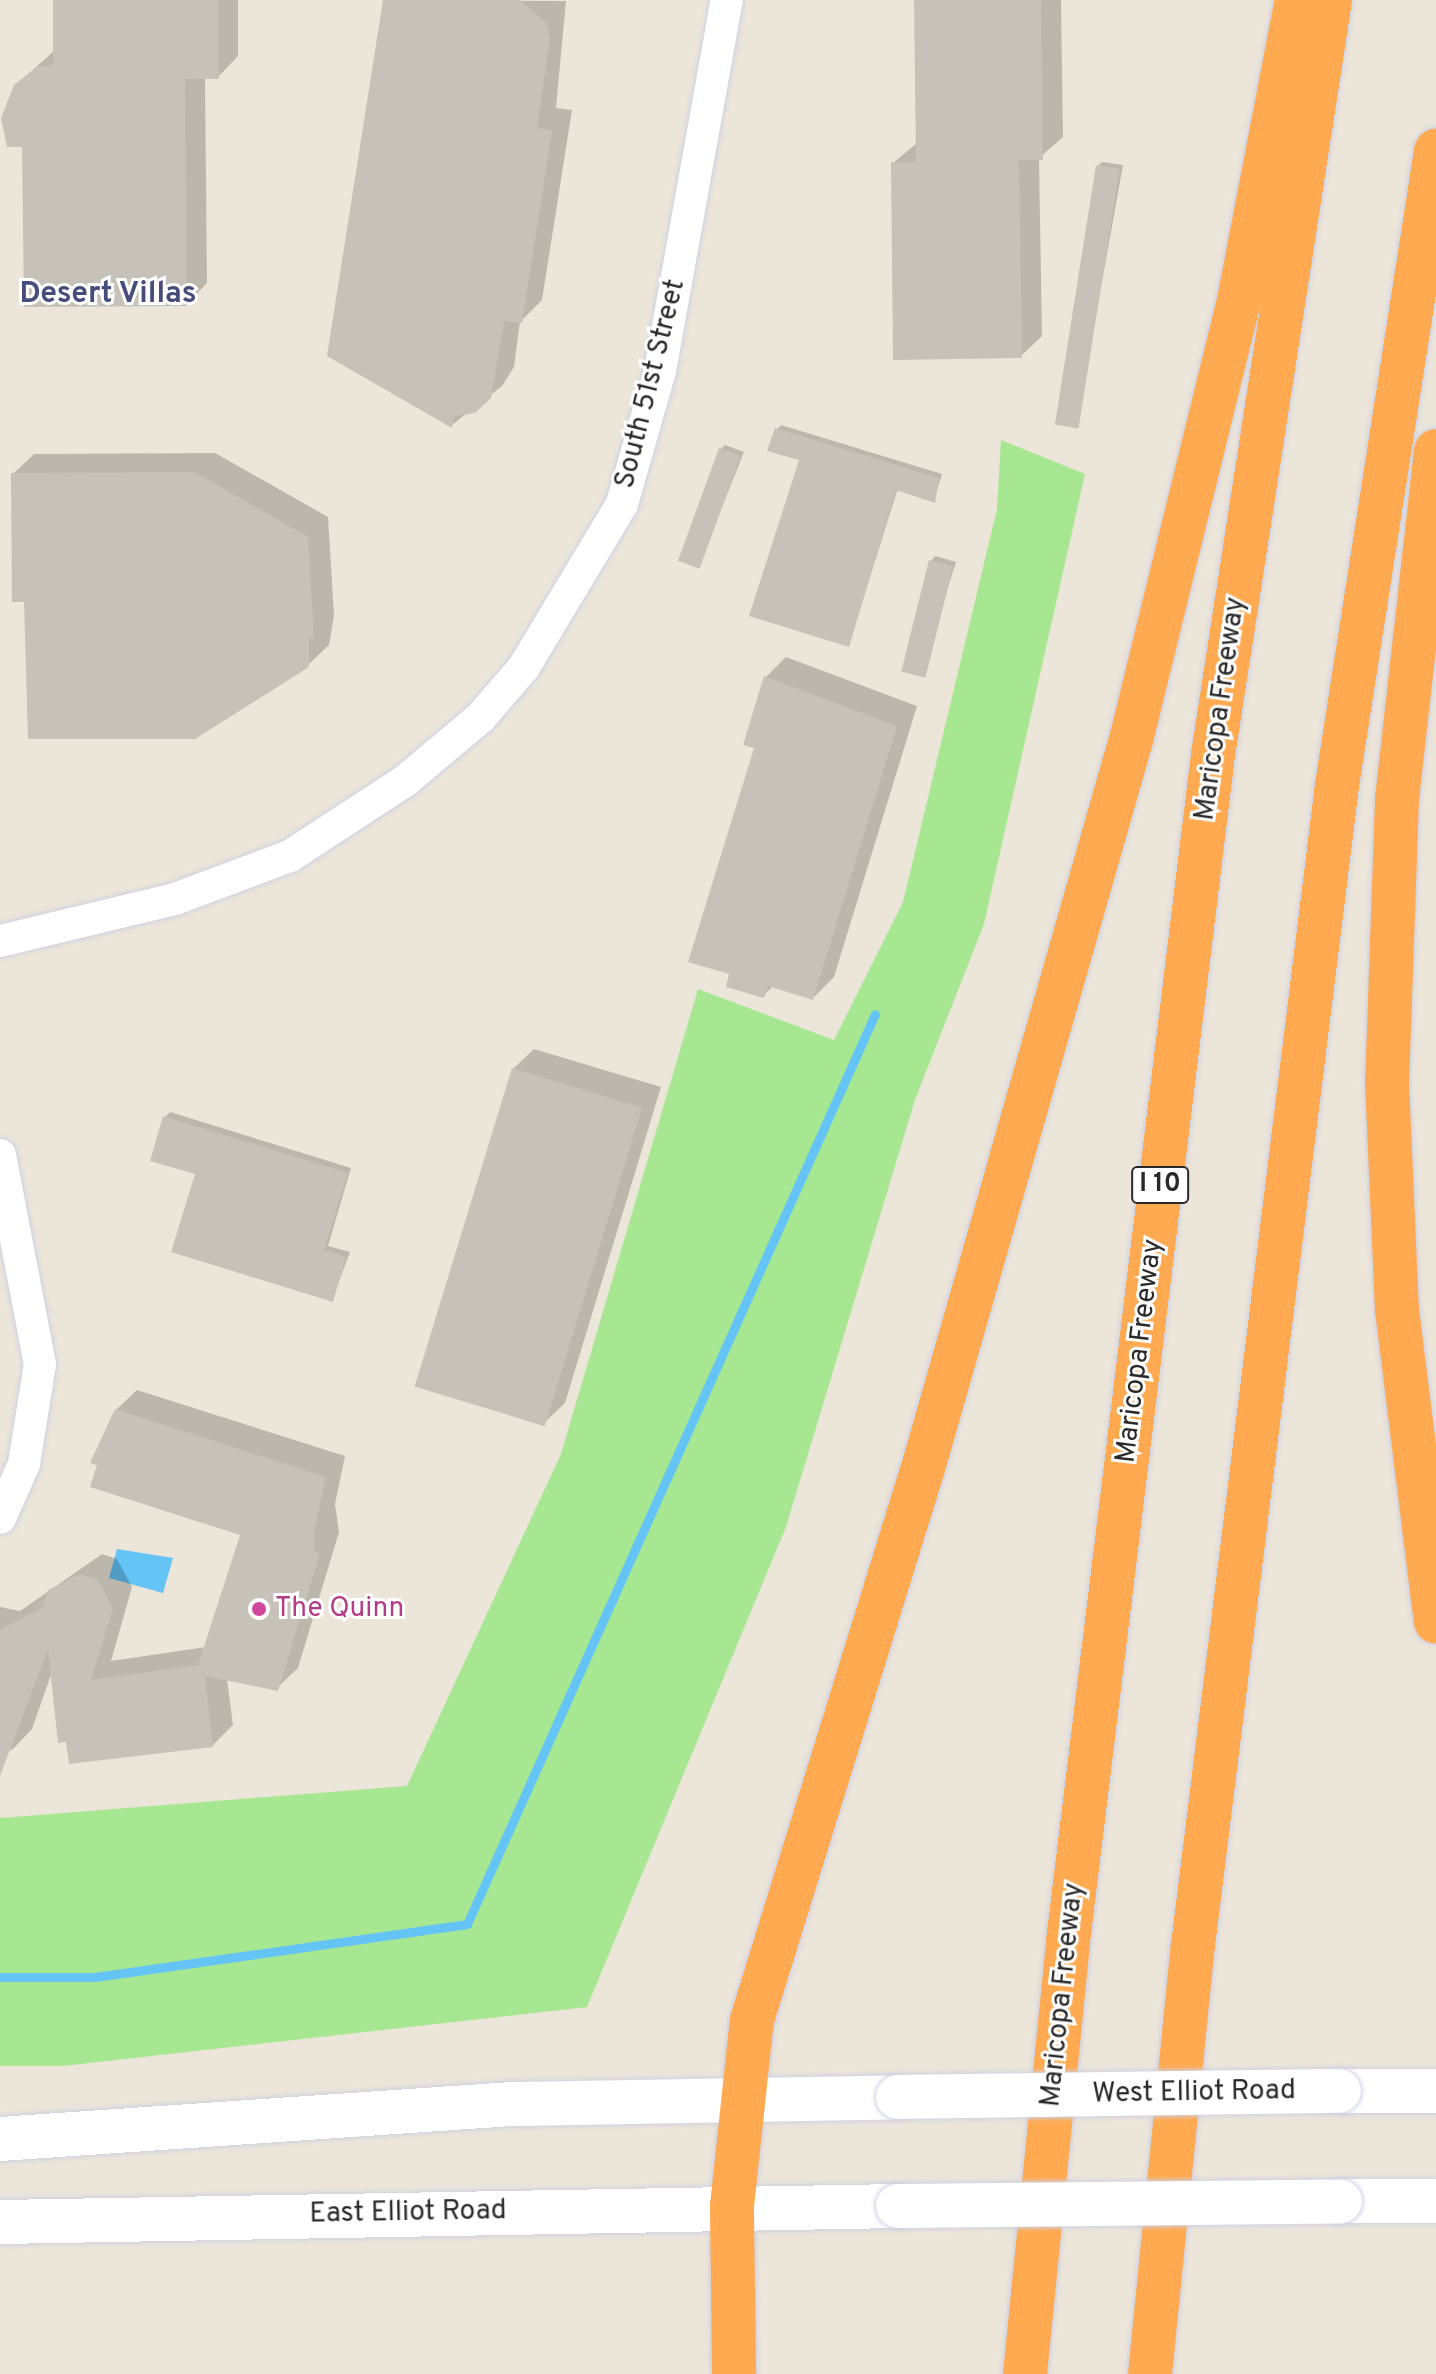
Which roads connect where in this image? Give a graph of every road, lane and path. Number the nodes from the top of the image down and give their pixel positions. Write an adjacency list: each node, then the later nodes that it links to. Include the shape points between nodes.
1 (727, 0): 6 (street, South 51st Street, via 660,371 622,504 524,667 481,717 405,781 290,856 175,899)
2 (1297, 0): 11 (highway, via 1240,295 1132,736 923,1468 752,2020)
3 (1330, 0): 17 (highway, Maricopa Freeway / I 10, via 1213,755 1068,1941)
4 (1436, 151): 18 (highway, via 1337,785 1195,1929)
5 (1436, 451): 9 (highway, via 1397,799 1387,1082 1397,1310)
6 (0, 941)
7 (0, 1155): 8 (street, via 40,1364 24,1464)
8 (0, 1518)
9 (1436, 1622)
10 (1436, 2091): 11 (main road, West Elliot Road, bridge)
11 (738, 2098): 12 (main road, via 512,2104); 14 (highway)
12 (0, 2139)
13 (1436, 2201): 14 (main road, East Elliot Road, bridge)
14 (732, 2206): 15 (main road, East Elliot Road); 16 (highway)
15 (0, 2222)
16 (734, 2374)
17 (1025, 2374)
18 (1150, 2374)

